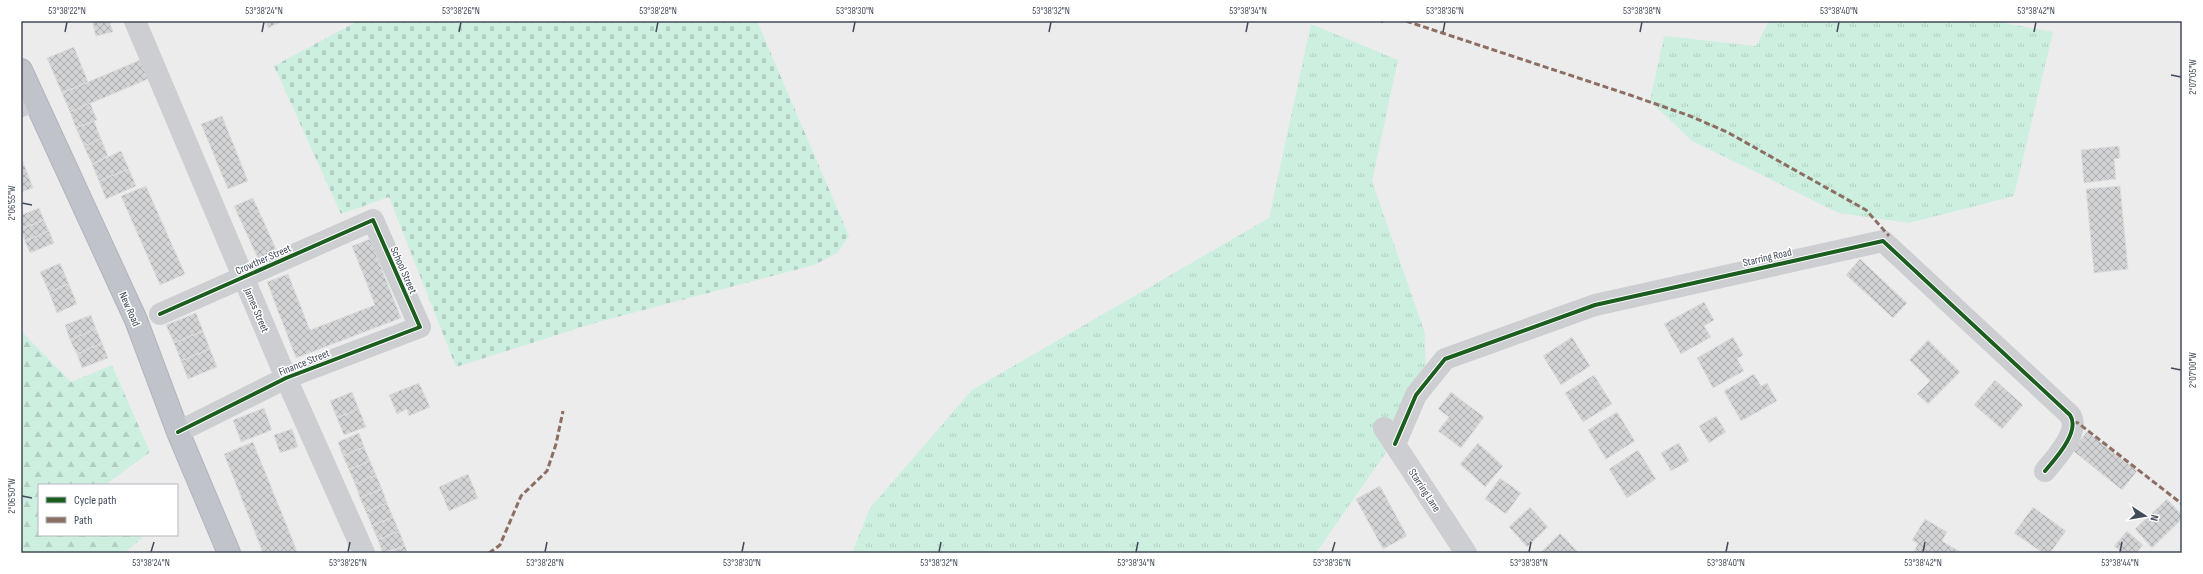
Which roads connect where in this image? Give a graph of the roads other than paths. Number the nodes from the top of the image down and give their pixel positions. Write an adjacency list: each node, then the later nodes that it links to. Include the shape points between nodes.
1 (135, 21): 5 (street, James Street)
2 (21, 70): 3 (highway, New Road)
3 (27, 103): 9 (highway, New Road, via 136,320)
4 (372, 220): 5 (street, Crowther Street); 7 (street, School Street)
5 (243, 278): 6 (street, Crowther Street); 8 (street, James Street)
6 (160, 314)
7 (420, 328): 8 (street, Finance Street)
8 (286, 378): 9 (street, Finance Street); 13 (street, James Street)
9 (178, 432): 12 (highway, New Road)
10 (1390, 436): 11 (street, Starring Road, via 1444,359 1595,305 1883,241 2070,415 2073,420 2072,432); 14 (street, Starring Lane)
11 (2046, 471)
12 (229, 553)
13 (364, 553)
14 (1466, 553)

